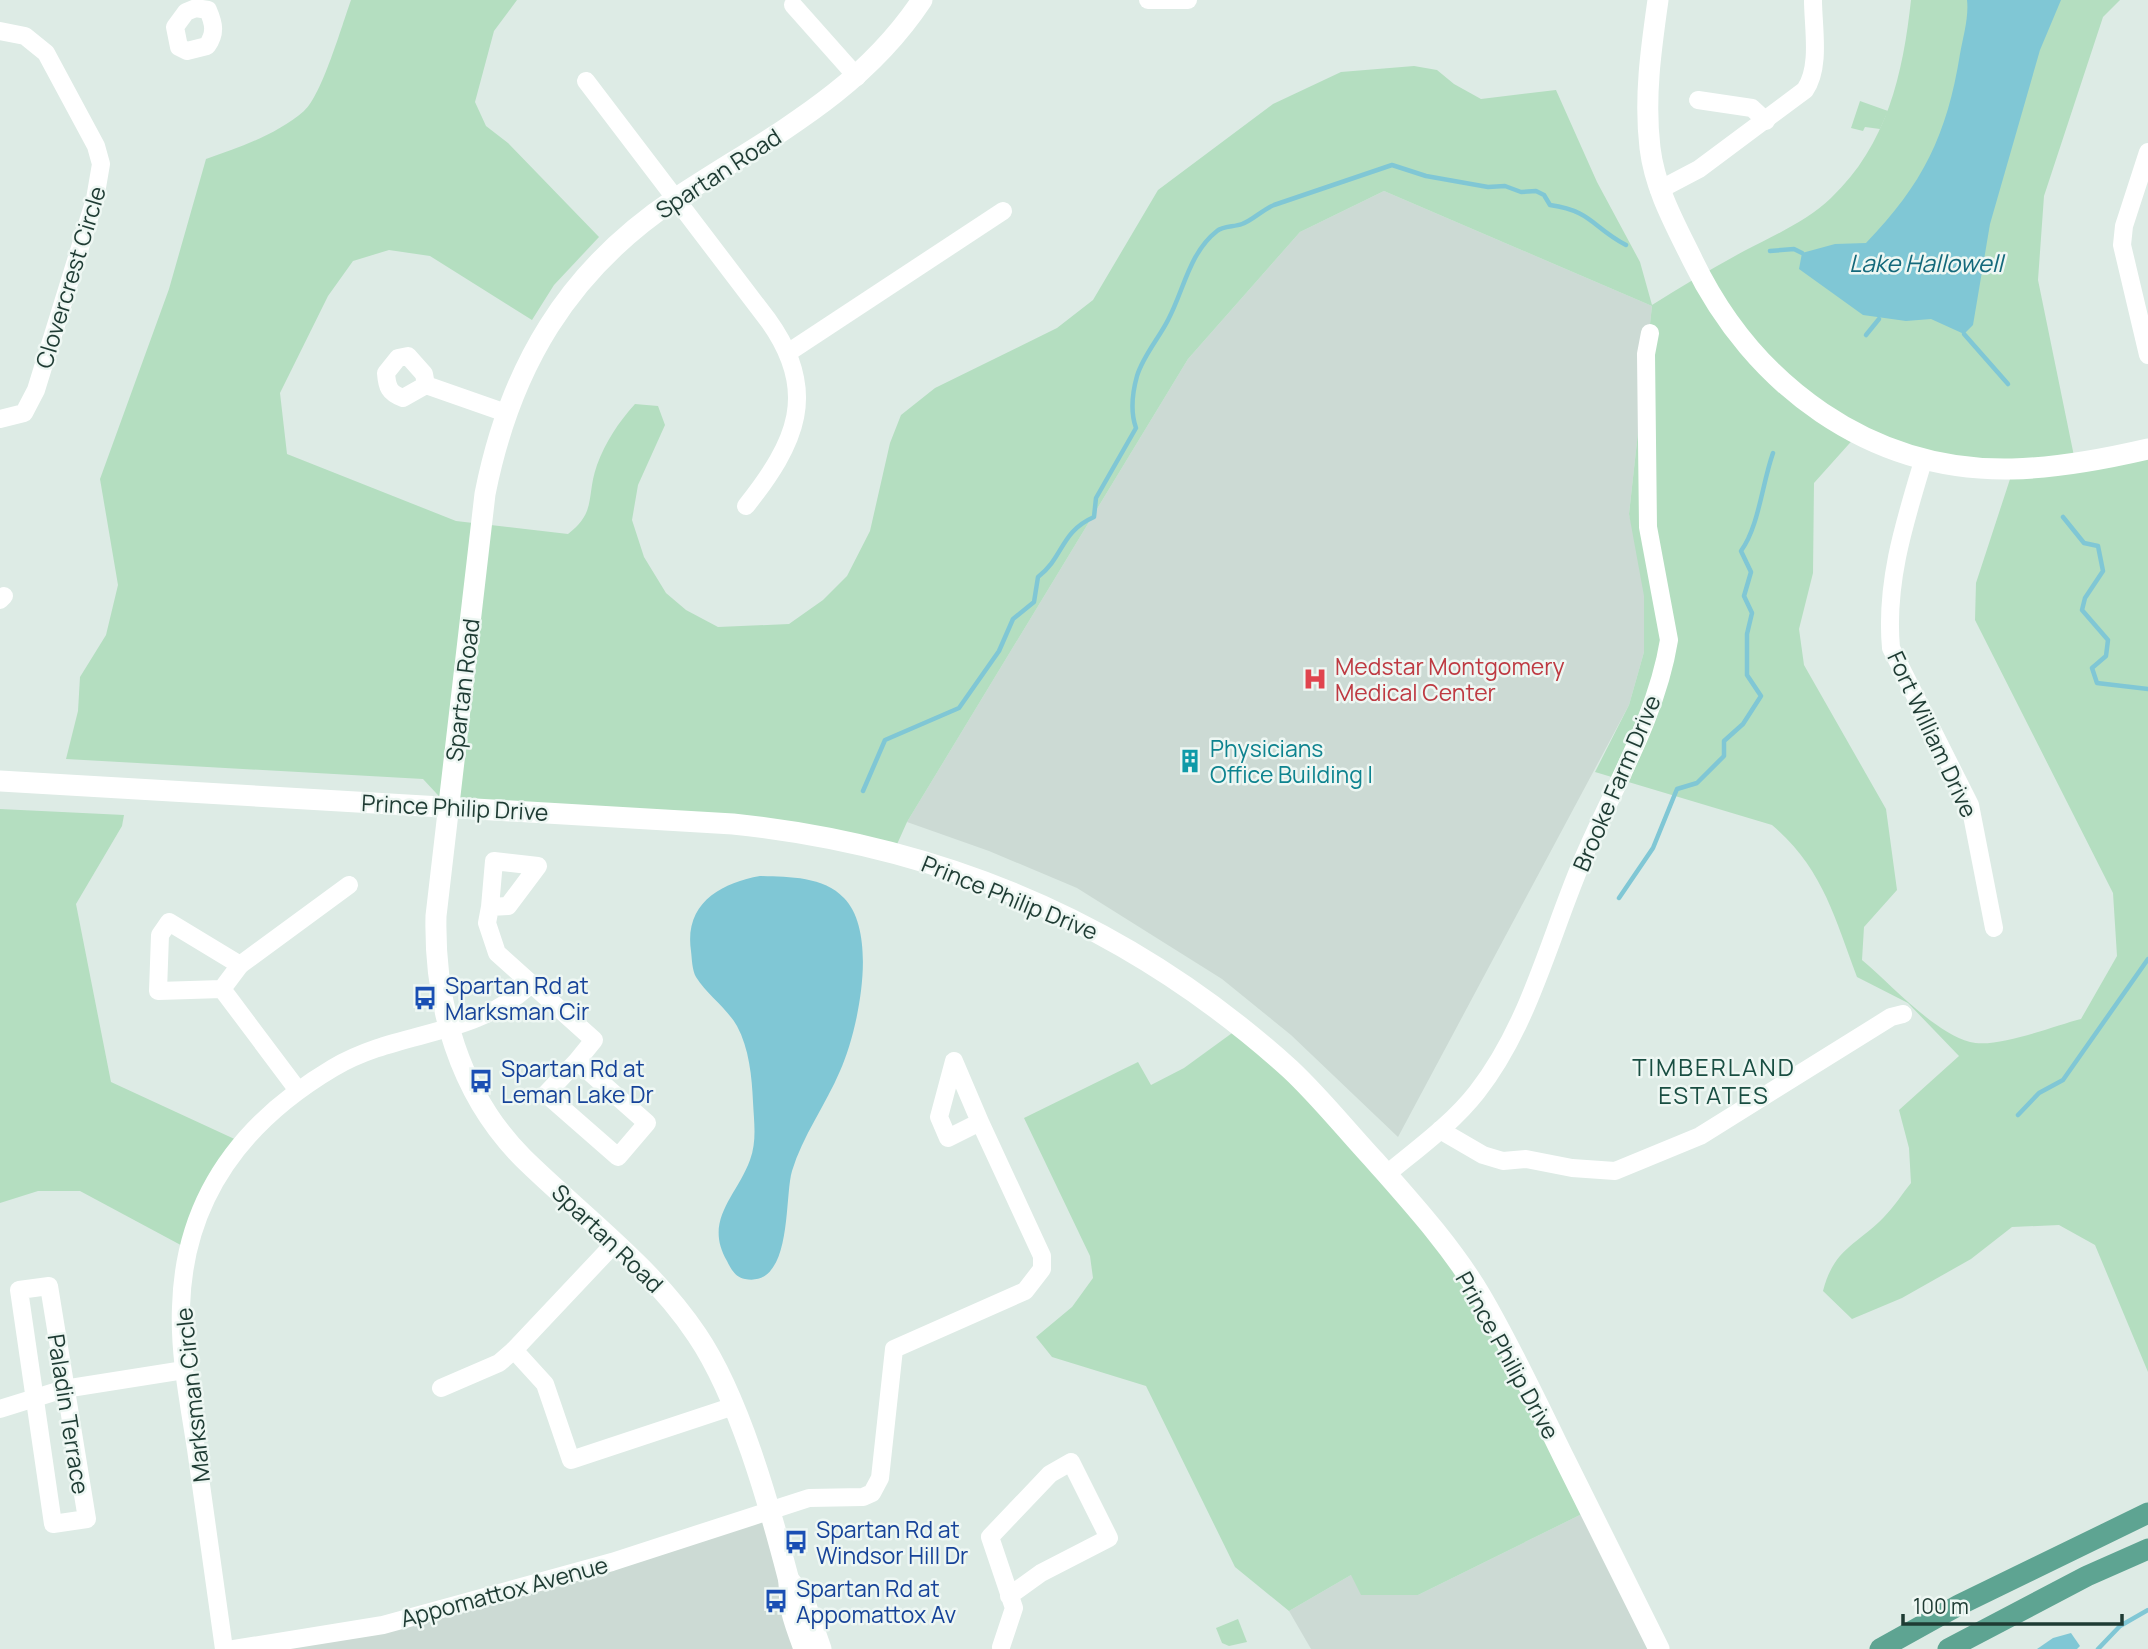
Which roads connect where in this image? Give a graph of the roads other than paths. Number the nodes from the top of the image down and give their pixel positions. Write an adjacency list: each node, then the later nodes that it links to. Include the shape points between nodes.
1 (922, 0): 8 (street, Spartan Road)
2 (1148, 0): 3 (street)
3 (1188, 0)
4 (1658, 0): 13 (street, via 1647,87 1650,150)
5 (1813, 0): 11 (street, via 1812,81)
6 (793, 5): 8 (street)
7 (0, 31): 21 (street, Clovercrest Circle, via 25,36 46,53 96,146 101,164 95,199 36,390 24,413)
8 (857, 77): 14 (street, Spartan Road)
9 (586, 81): 14 (street)
10 (1698, 100): 11 (street, via 1752,108)
11 (1766, 121): 13 (street, via 1699,169)
12 (2148, 152): 18 (street, via 2122,245)
13 (1659, 190): 23 (street, via 1708,291 1786,387 1857,435)
14 (675, 199): 17 (street); 20 (street, Spartan Road, via 618,244 581,281 539,338)
15 (1003, 211): 17 (street)
16 (1650, 333): 38 (street, Brooke Farm Drive, via 1648,527 1669,640 1666,658 1647,718 1585,854 1524,1009 1476,1094)
17 (789, 352): 24 (street, via 797,387 794,430 776,468)
18 (2148, 355)
19 (426, 384): 20 (street)
20 (506, 413): 26 (street, Spartan Road, via 485,494)
21 (0, 419)
22 (2148, 449): 23 (street, via 2013,470)
23 (1924, 458): 29 (street, Fort William Drive, via 1896,553 1888,622 1891,648 1970,806)
24 (746, 506)
25 (0, 781): 26 (street, Prince Philip Drive)
26 (449, 807): 34 (street, Spartan Road, via 435,961); 39 (street, Prince Philip Drive, via 800,831 894,851 979,880 1061,913 1133,951 1211,1004 1292,1071)
27 (349, 885): 30 (street)
28 (490, 907): 31 (street, via 487,923 497,953)
29 (1994, 928)
30 (240, 965): 32 (street); 32 (street, via 169,922 160,935 158,991)
31 (530, 985): 34 (street, Marksman Circle, via 492,1014); 35 (street, via 594,1040)
32 (222, 989): 36 (street)
33 (1903, 1014): 38 (street, via 1891,1017 1700,1136 1615,1171 1526,1159 1503,1161)
34 (448, 1027): 36 (street, Marksman Circle, via 354,1056); 40 (street, Spartan Road, via 461,1066 490,1118 521,1156)
35 (577, 1061): 35 (street, via 647,1124 618,1157 546,1094)
36 (297, 1090): 42 (street, Marksman Circle, via 241,1142 197,1219 180,1309)
37 (981, 1122): 48 (street, Appomattox Avenue, via 1041,1256 1037,1280 1025,1291 894,1349 880,1478 872,1493 808,1498)
38 (1440, 1130): 39 (street, Brooke Farm Drive)
39 (1387, 1174): 58 (street, Prince Philip Drive, via 1480,1294)
40 (615, 1243): 41 (street); 46 (street, Spartan Road, via 664,1290 698,1336)
41 (514, 1350): 43 (street, via 499,1363); 46 (street, via 545,1384 571,1460)
42 (184, 1370): 44 (street); 54 (street, Marksman Circle)
43 (441, 1388)
44 (64, 1389): 45 (street); 45 (street, Paladin Terrace, via 49,1286 19,1290); 45 (street, Paladin Terrace, via 87,1519 53,1524)
45 (33, 1397): 47 (street)
46 (734, 1406): 48 (street, Spartan Road)
47 (0, 1409)
48 (768, 1512): 51 (street, Spartan Road); 55 (street, Appomattox Avenue, via 612,1562 383,1625)
49 (2148, 1513): 59 (main road)
50 (2148, 1549): 60 (main road)
51 (789, 1580): 56 (street, Spartan Road, via 790,1605); 57 (street, Spartan Road, via 803,1597)
52 (1009, 1596): 52 (street, via 990,1537 1050,1474 1071,1462 1109,1538 1041,1573); 53 (street, via 1014,1608)
53 (1000, 1648)
54 (224, 1649)
55 (234, 1649)
56 (804, 1649)
57 (821, 1649)
58 (1658, 1649)
59 (1880, 1649)
60 (1948, 1649)

